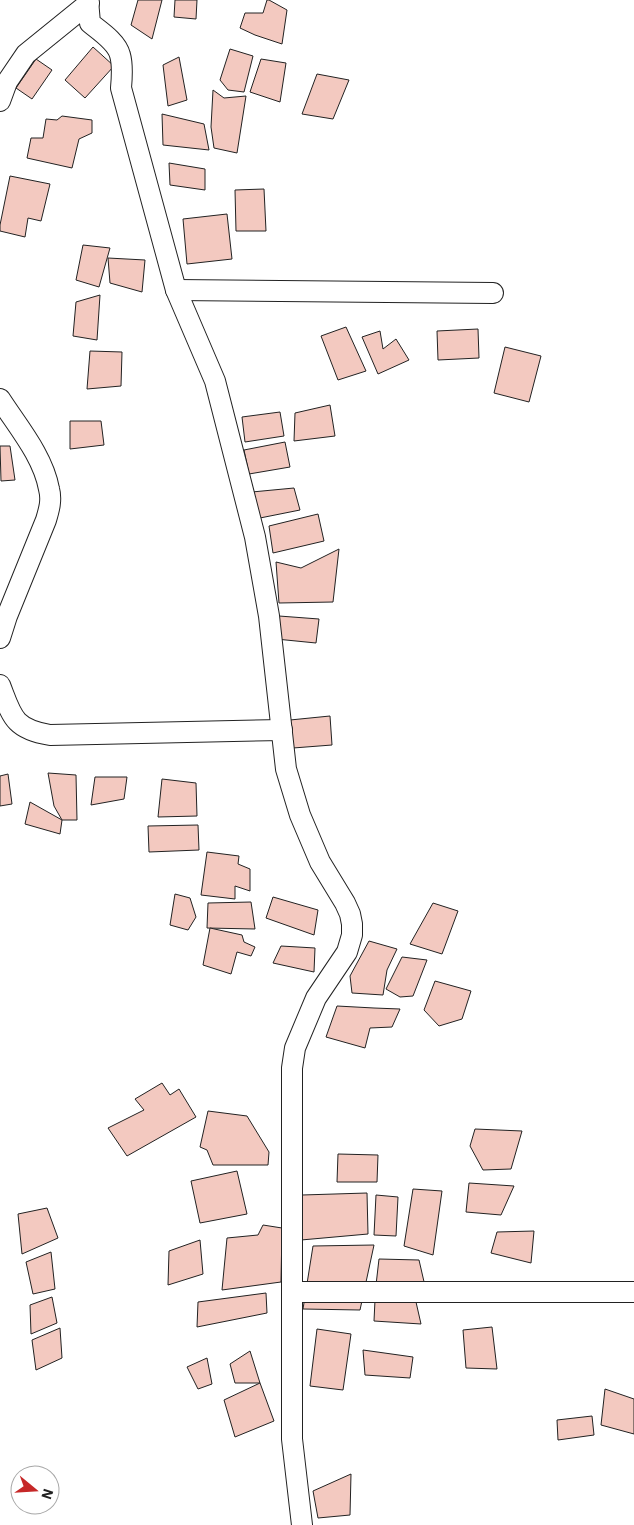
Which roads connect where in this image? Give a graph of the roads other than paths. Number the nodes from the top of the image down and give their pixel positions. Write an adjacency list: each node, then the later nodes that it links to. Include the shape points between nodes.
1 (88, 2): 2 (street, via 26,54 7,82); 3 (street, via 90,23 120,54 121,88)
2 (0, 101)
3 (176, 290): 4 (street); 8 (street, via 215,380 255,537 269,616)
4 (494, 293)
5 (0, 400): 6 (street, via 33,450 50,491 46,520)
6 (0, 638)
7 (0, 684): 8 (street, via 18,724 50,735)
8 (282, 730): 9 (street, via 286,769 300,815 320,862 345,903 352,924 347,952 316,998 295,1048 292,1068)
9 (292, 1292): 10 (street); 11 (street, via 292,1439)
10 (634, 1292)
11 (302, 1525)

